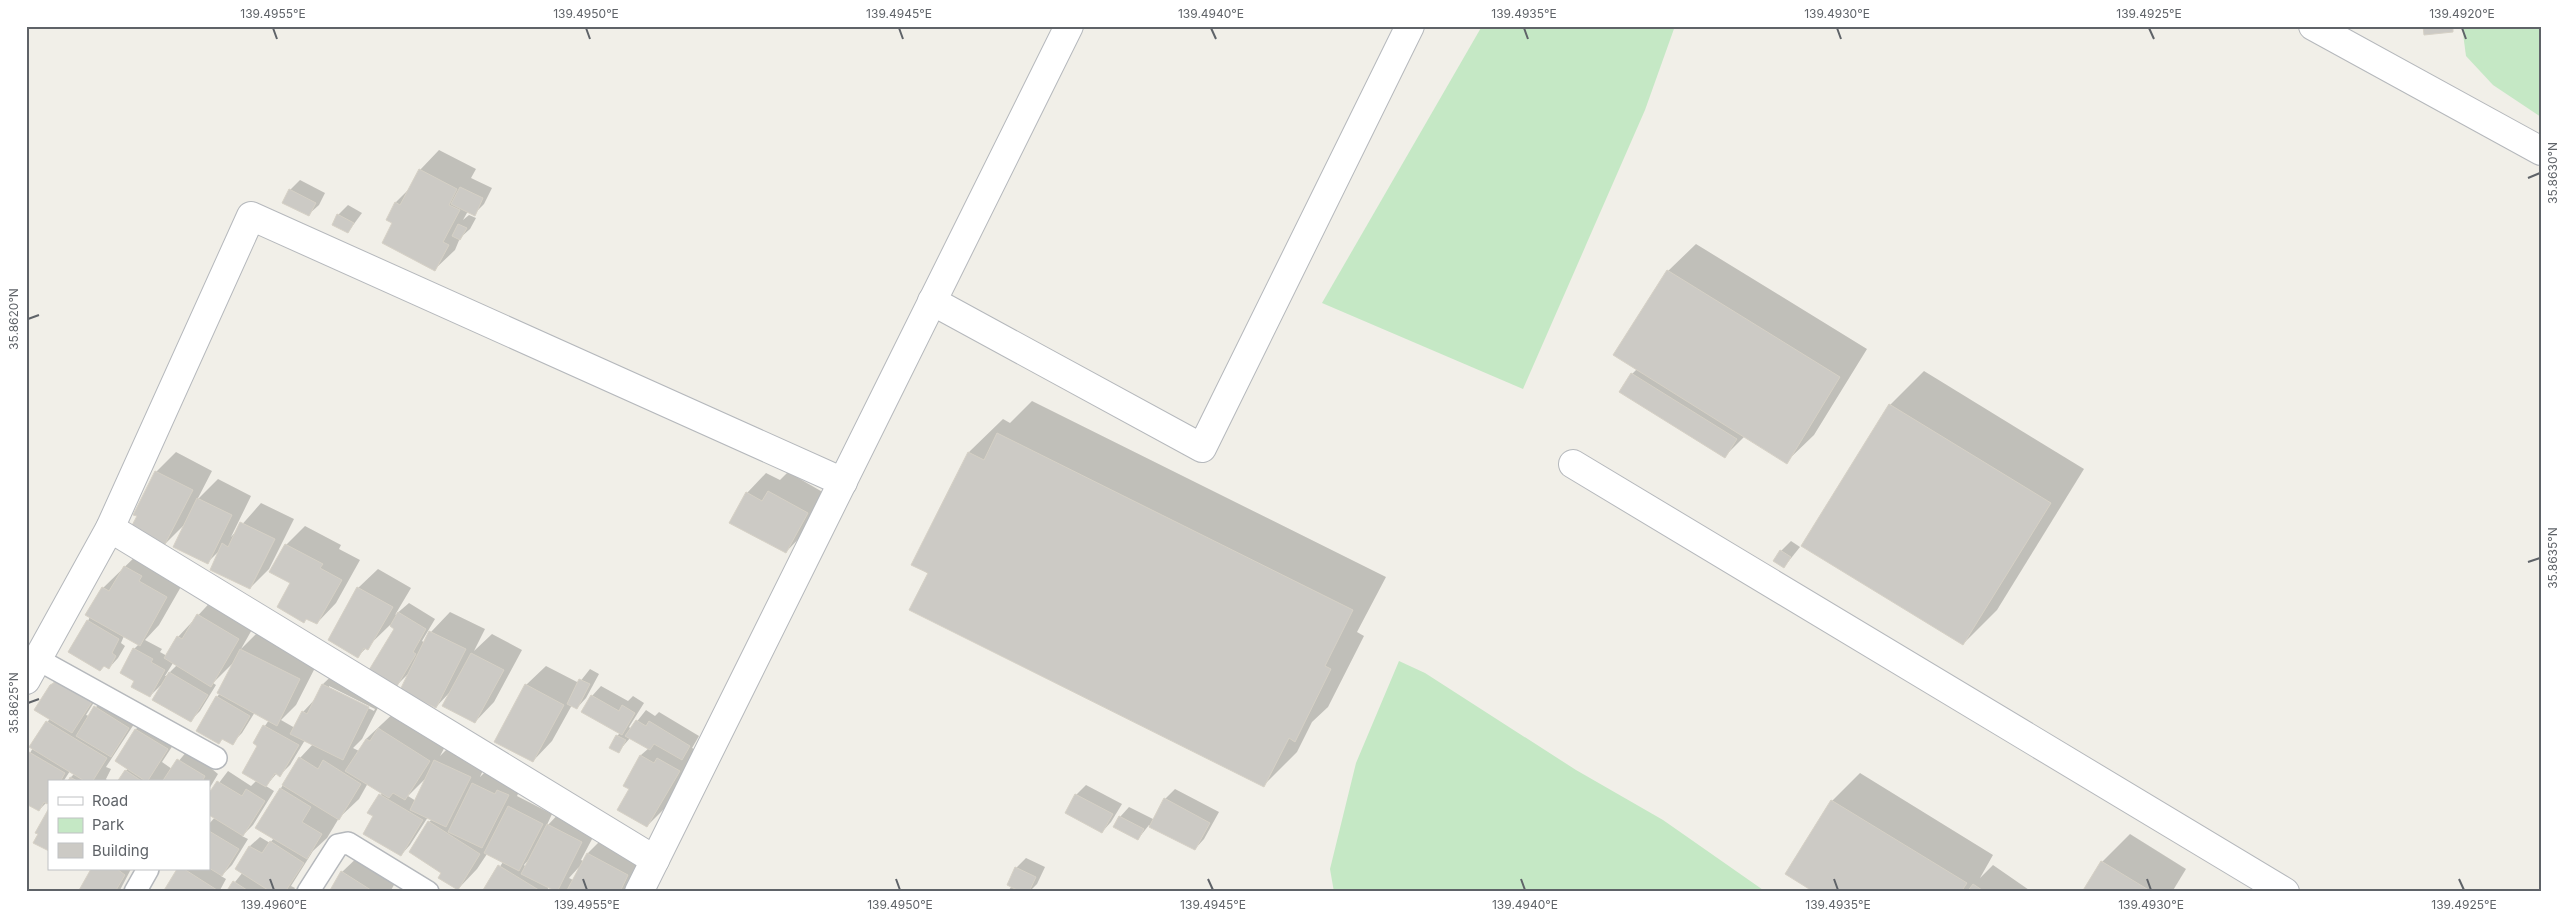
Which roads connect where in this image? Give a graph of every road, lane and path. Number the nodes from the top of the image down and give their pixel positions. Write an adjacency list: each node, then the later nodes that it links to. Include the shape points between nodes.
1 (1069, 26): 5 (street)
2 (1410, 26): 5 (street, via 1202,448)
3 (2313, 26): 4 (street)
4 (2541, 150)
5 (932, 301): 7 (street)
6 (1573, 464): 17 (street)
7 (842, 482): 8 (street, via 251,216); 11 (street)
8 (110, 528): 9 (street); 11 (street)
9 (32, 670): 10 (lane)
10 (216, 758)
11 (655, 860): 16 (street)
12 (147, 870): 13 (lane)
13 (135, 892)
14 (308, 892): 15 (lane, via 338,846 348,842)
15 (428, 892)
16 (639, 892)
17 (2285, 892)

